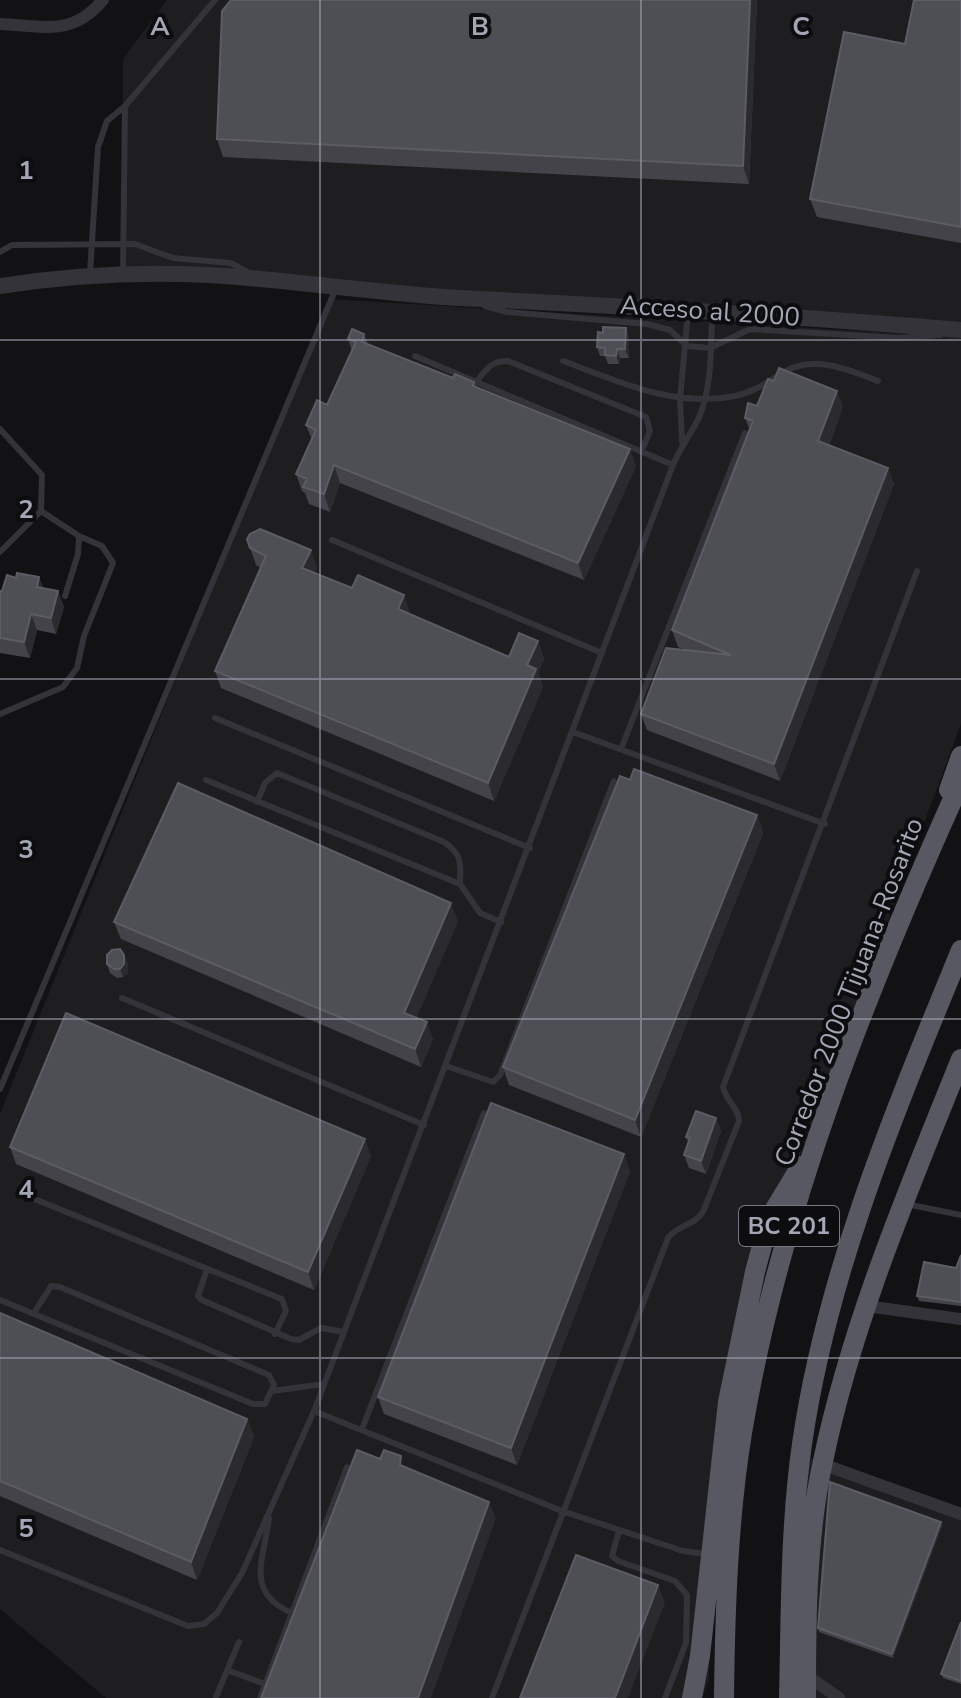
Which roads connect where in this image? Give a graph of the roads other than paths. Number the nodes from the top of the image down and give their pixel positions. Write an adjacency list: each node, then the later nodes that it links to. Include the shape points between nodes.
1 (103, 0): 3 (street, via 88,18 71,26)
2 (215, 0): 4 (lane)
3 (0, 24)
4 (125, 106): 5 (lane); 6 (lane, via 107,121 98,147)
5 (122, 244): 6 (lane); 8 (lane); 10 (lane, via 173,258 231,263)
6 (91, 245): 7 (lane, via 12,245); 9 (lane)
7 (0, 252)
8 (123, 275): 9 (street, Acceso al 2000); 10 (street, Acceso al 2000)
9 (90, 276): 11 (street, Acceso al 2000)
10 (257, 278): 12 (street, Acceso al 2000)
11 (0, 286)
12 (336, 287): 13 (street, Acceso al 2000); 55 (lane)
13 (459, 298): 14 (street, Acceso al 2000); 17 (lane, Acceso al 2000, via 507,312 647,324 670,330)
14 (688, 308): 15 (street, Acceso al 2000); 17 (lane)
15 (713, 309): 16 (street, Acceso al 2000); 18 (lane)
16 (961, 332): 18 (lane, Acceso al 2000, via 899,338 750,329)
17 (687, 346): 18 (lane); 24 (lane)
18 (710, 348): 23 (lane)
19 (415, 356): 22 (lane)
20 (563, 361): 24 (lane)
21 (878, 381): 23 (lane, via 849,370 803,364 736,396)
22 (476, 382): 28 (lane); 28 (lane, via 498,360 508,361 646,417 650,424)
23 (705, 398): 24 (lane); 27 (lane)
24 (680, 399): 27 (lane)
25 (0, 429): 30 (lane, via 42,475)
26 (745, 433): 40 (lane)
27 (682, 441): 29 (lane)
28 (641, 452): 29 (lane)
29 (673, 465): 36 (lane)
30 (41, 511): 31 (lane); 33 (lane)
31 (79, 536): 35 (lane); 37 (lane, via 102,546 113,563 77,668 63,687)
32 (332, 540): 36 (lane)
33 (0, 552)
34 (917, 571): 46 (lane)
35 (65, 596)
36 (602, 653): 39 (lane)
37 (0, 714)
38 (215, 718): 47 (lane)
39 (573, 732): 40 (lane); 47 (lane)
40 (621, 749): 46 (lane)
41 (961, 756): 48 (highway)
42 (206, 780): 45 (lane)
43 (614, 781): 54 (lane, via 500,1075 486,1082)
44 (961, 781): 48 (highway, Corredor 2000 Tijuana-Rosarito / BC 201)
45 (257, 802): 49 (lane); 49 (lane, via 265,783 277,773 444,842 461,860)
46 (825, 824): 77 (lane, via 723,1087 739,1121 703,1212 668,1238)
47 (530, 848): 50 (lane)
48 (923, 864): 59 (highway, Corredor 2000 Tijuana-Rosarito / BC 201)
49 (460, 884): 50 (lane, via 480,913)
50 (501, 922): 54 (lane)
51 (961, 952): 93 (highway, BC 201, via 875,1160 823,1339 802,1443 793,1535)
52 (122, 998): 58 (lane)
53 (961, 1059): 56 (highway)
54 (446, 1066): 58 (lane)
55 (0, 1089)
56 (954, 1094): 61 (highway)
57 (484, 1113): 73 (lane)
58 (424, 1125): 68 (lane)
59 (812, 1152): 81 (highway, via 769,1219 755,1272 728,1402); 92 (highway, Corredor 2000 Tijuana-Rosarito / BC 201, via 764,1325 742,1435 733,1497)
60 (22, 1194): 63 (lane)
61 (902, 1204): 62 (lane); 65 (highway)
62 (961, 1215)
63 (207, 1269): 69 (lane, via 199,1288 202,1300); 69 (lane, via 282,1299 286,1311)
64 (0, 1300): 66 (lane)
65 (866, 1306): 67 (street); 74 (highway)
66 (34, 1313): 71 (lane, via 253,1404 265,1404); 71 (lane, via 45,1291 60,1287 269,1375)
67 (961, 1319)
68 (344, 1332): 69 (lane, via 313,1330 299,1340); 70 (lane)
69 (275, 1334)
70 (324, 1384): 71 (lane); 72 (lane)
71 (272, 1391)
72 (314, 1411): 73 (lane); 76 (lane)
73 (362, 1429): 77 (lane)
74 (822, 1464): 78 (street); 85 (highway, via 809,1564)
75 (347, 1467): 82 (lane)
76 (270, 1511): 80 (lane, via 242,1573 204,1624 188,1626); 82 (lane, via 260,1586 272,1604)
77 (562, 1511): 79 (lane); 89 (lane)
78 (961, 1514)
79 (619, 1531): 81 (lane); 90 (lane, via 612,1556 675,1581 687,1595 686,1643)
80 (0, 1550)
81 (709, 1554): 91 (highway)
82 (292, 1613): 86 (lane)
83 (239, 1642): 84 (lane)
84 (227, 1670): 86 (lane); 87 (lane)
85 (806, 1675): 94 (highway); 95 (street)
86 (265, 1684): 88 (lane)
87 (216, 1697)
88 (260, 1698)
89 (492, 1698)
90 (665, 1698)
91 (692, 1698)
92 (724, 1698)
93 (789, 1698)
94 (806, 1698)
95 (839, 1698)

